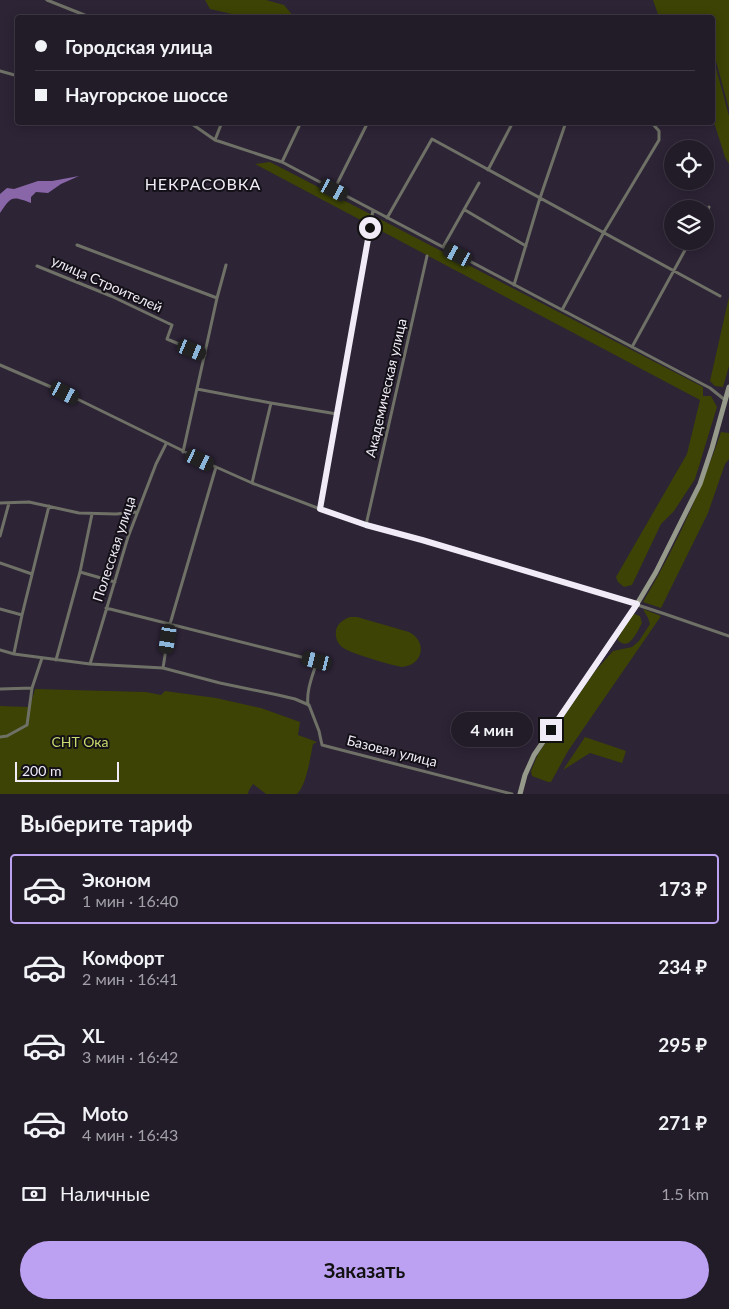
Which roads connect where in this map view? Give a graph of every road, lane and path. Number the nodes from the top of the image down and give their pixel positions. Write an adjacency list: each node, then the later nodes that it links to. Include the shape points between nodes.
1 (47, 0): 2 (street)
2 (84, 15)
3 (0, 71): 4 (street)
4 (15, 75)
5 (193, 125): 12 (street)
6 (221, 125): 12 (street)
7 (300, 125): 13 (street)
8 (366, 125): 16 (street)
9 (511, 125): 14 (street)
10 (565, 125): 17 (street)
11 (653, 125): 21 (street, via 659,140)
12 (215, 140): 13 (street)
13 (282, 162): 16 (street)
14 (488, 170): 17 (street); 20 (street, via 432,139)
15 (479, 183): 19 (street)
16 (334, 190): 18 (street)
17 (540, 198): 21 (street); 23 (street)
18 (373, 210): 20 (street); 41 (street)
19 (464, 210): 23 (street); 24 (street)
20 (387, 218): 24 (street)
21 (604, 232): 29 (street); 33 (street)
22 (77, 245): 32 (street)
23 (526, 246): 30 (street)
24 (443, 247): 30 (street)
25 (685, 250): 29 (street)
26 (427, 256): 52 (street, Академическая улица)
27 (226, 265): 32 (street)
28 (38, 266): 35 (street, улица Строителей, via 172,325 167,339)
29 (674, 270): 31 (street); 34 (street)
30 (514, 285): 33 (street)
31 (720, 296)
32 (217, 298): 35 (street)
33 (562, 310): 34 (street)
34 (632, 347): 39 (street, via 710,388)
35 (205, 355): 38 (street)
36 (1, 367): 42 (street, via 65,393)
37 (729, 387): 39 (main road)
38 (198, 390): 40 (street); 43 (street)
39 (726, 400): 58 (main road, via 706,468 687,511)
40 (271, 403): 41 (street); 45 (street)
41 (337, 414): 49 (street)
42 (166, 444): 43 (street); 50 (street, Полесская улица)
43 (183, 452): 44 (street)
44 (216, 467): 45 (street); 62 (street)
45 (252, 484): 49 (street)
46 (0, 503): 47 (street)
47 (9, 503): 48 (street); 53 (street)
48 (49, 506): 51 (street); 56 (street)
49 (320, 509): 52 (street)
50 (137, 512): 51 (street); 57 (street, Полесская улица)
51 (92, 514): 55 (street)
52 (366, 525): 58 (street)
53 (0, 536)
54 (0, 563): 56 (street)
55 (80, 572): 57 (street); 67 (street)
56 (32, 574): 61 (street)
57 (115, 582): 59 (street, Полесская улица)
58 (637, 604): 63 (street); 75 (main road, via 540,746)
59 (106, 608): 62 (street); 68 (street, Полесская улица)
60 (0, 609): 61 (street)
61 (22, 615): 65 (street)
62 (170, 624): 69 (street); 72 (street, via 317,661 308,690)
63 (729, 636)
64 (0, 650): 65 (street)
65 (14, 654): 66 (street)
66 (42, 658): 67 (street); 70 (street)
67 (56, 660): 68 (street)
68 (90, 664): 69 (street)
69 (163, 668): 72 (street)
70 (32, 688): 71 (street); 73 (street, via 27,726)
71 (0, 689)
72 (309, 705): 74 (street, Базовая улица, via 322,745)
73 (0, 737)
74 (512, 794)
75 (520, 794)

